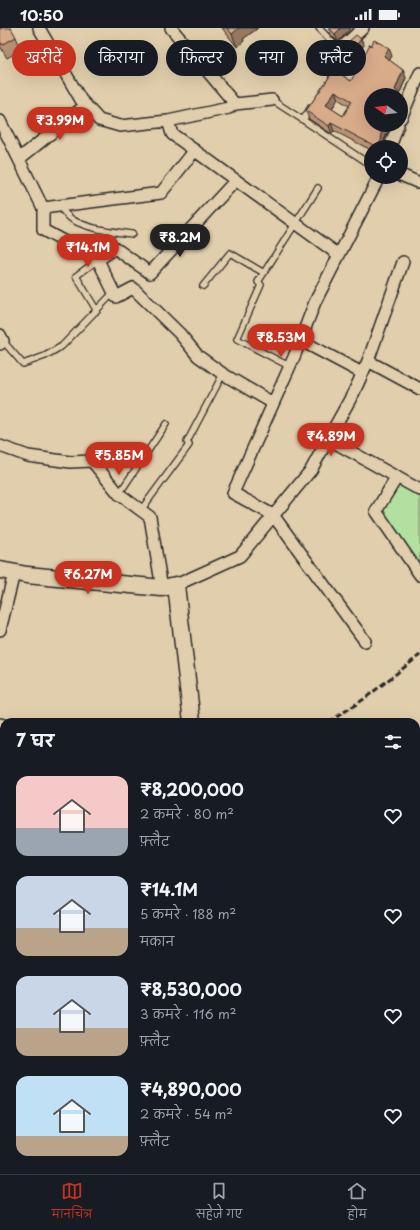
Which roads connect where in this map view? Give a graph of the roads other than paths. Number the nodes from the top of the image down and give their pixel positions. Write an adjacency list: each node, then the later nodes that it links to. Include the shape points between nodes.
1 (39, 28): 14 (street)
2 (172, 28): 13 (street)
3 (319, 28): 5 (lane)
4 (363, 28): 6 (street)
5 (330, 40)
6 (350, 40)
7 (420, 73): 12 (street)
8 (332, 76): 9 (lane)
9 (328, 82)
10 (272, 100): 13 (street); 15 (lane)
11 (316, 101): 15 (lane)
12 (408, 101)
13 (235, 104): 17 (street, via 229,108)
14 (86, 105): 17 (street, via 99,120 120,126); 19 (street)
15 (303, 120): 20 (lane)
16 (0, 121): 19 (street)
17 (168, 121): 18 (street, via 172,134)
18 (195, 150): 22 (street); 26 (street, via 161,194)
19 (19, 159): 27 (street)
20 (364, 160)
21 (408, 178): 23 (street)
22 (236, 180): 28 (street); 31 (street, via 150,273 115,248)
23 (417, 182)
24 (375, 184): 30 (street)
25 (318, 188): 28 (lane)
26 (59, 206): 27 (street); 29 (lane, via 72,220 116,233)
27 (43, 208): 31 (street, via 43,230)
28 (295, 223): 30 (street); 33 (lane)
29 (132, 234)
30 (339, 255): 38 (street, via 315,302)
31 (98, 260): 35 (street); 36 (lane, via 76,276)
32 (403, 262): 39 (street)
33 (264, 273): 34 (lane, via 230,253); 40 (lane, via 258,282 261,285 237,339)
34 (203, 286)
35 (114, 292): 36 (lane); 42 (street, via 116,297 133,288 180,334 198,356)
36 (97, 311): 37 (lane, via 62,346 23,364)
37 (1, 340)
38 (300, 341): 40 (street); 41 (street)
39 (368, 361): 41 (street); 43 (street)
40 (289, 366): 44 (street)
41 (362, 373): 46 (street)
42 (223, 374): 44 (street); 51 (lane, via 187,442 190,445)
43 (420, 390)
44 (273, 403): 52 (street, via 233,493)
45 (166, 424): 50 (lane)
46 (328, 439): 48 (street); 52 (street, via 311,470)
47 (0, 446): 50 (street, via 28,456 70,462 92,460)
48 (397, 477): 49 (street); 54 (street, via 376,511)
49 (420, 490)
50 (119, 494): 51 (street)
51 (141, 510): 55 (street, via 150,517)
52 (274, 515): 55 (street, via 240,556); 57 (street)
53 (7, 572): 55 (street); 56 (street)
54 (420, 575)
55 (169, 587): 58 (street)
56 (0, 630)
57 (365, 641)
58 (191, 718)

